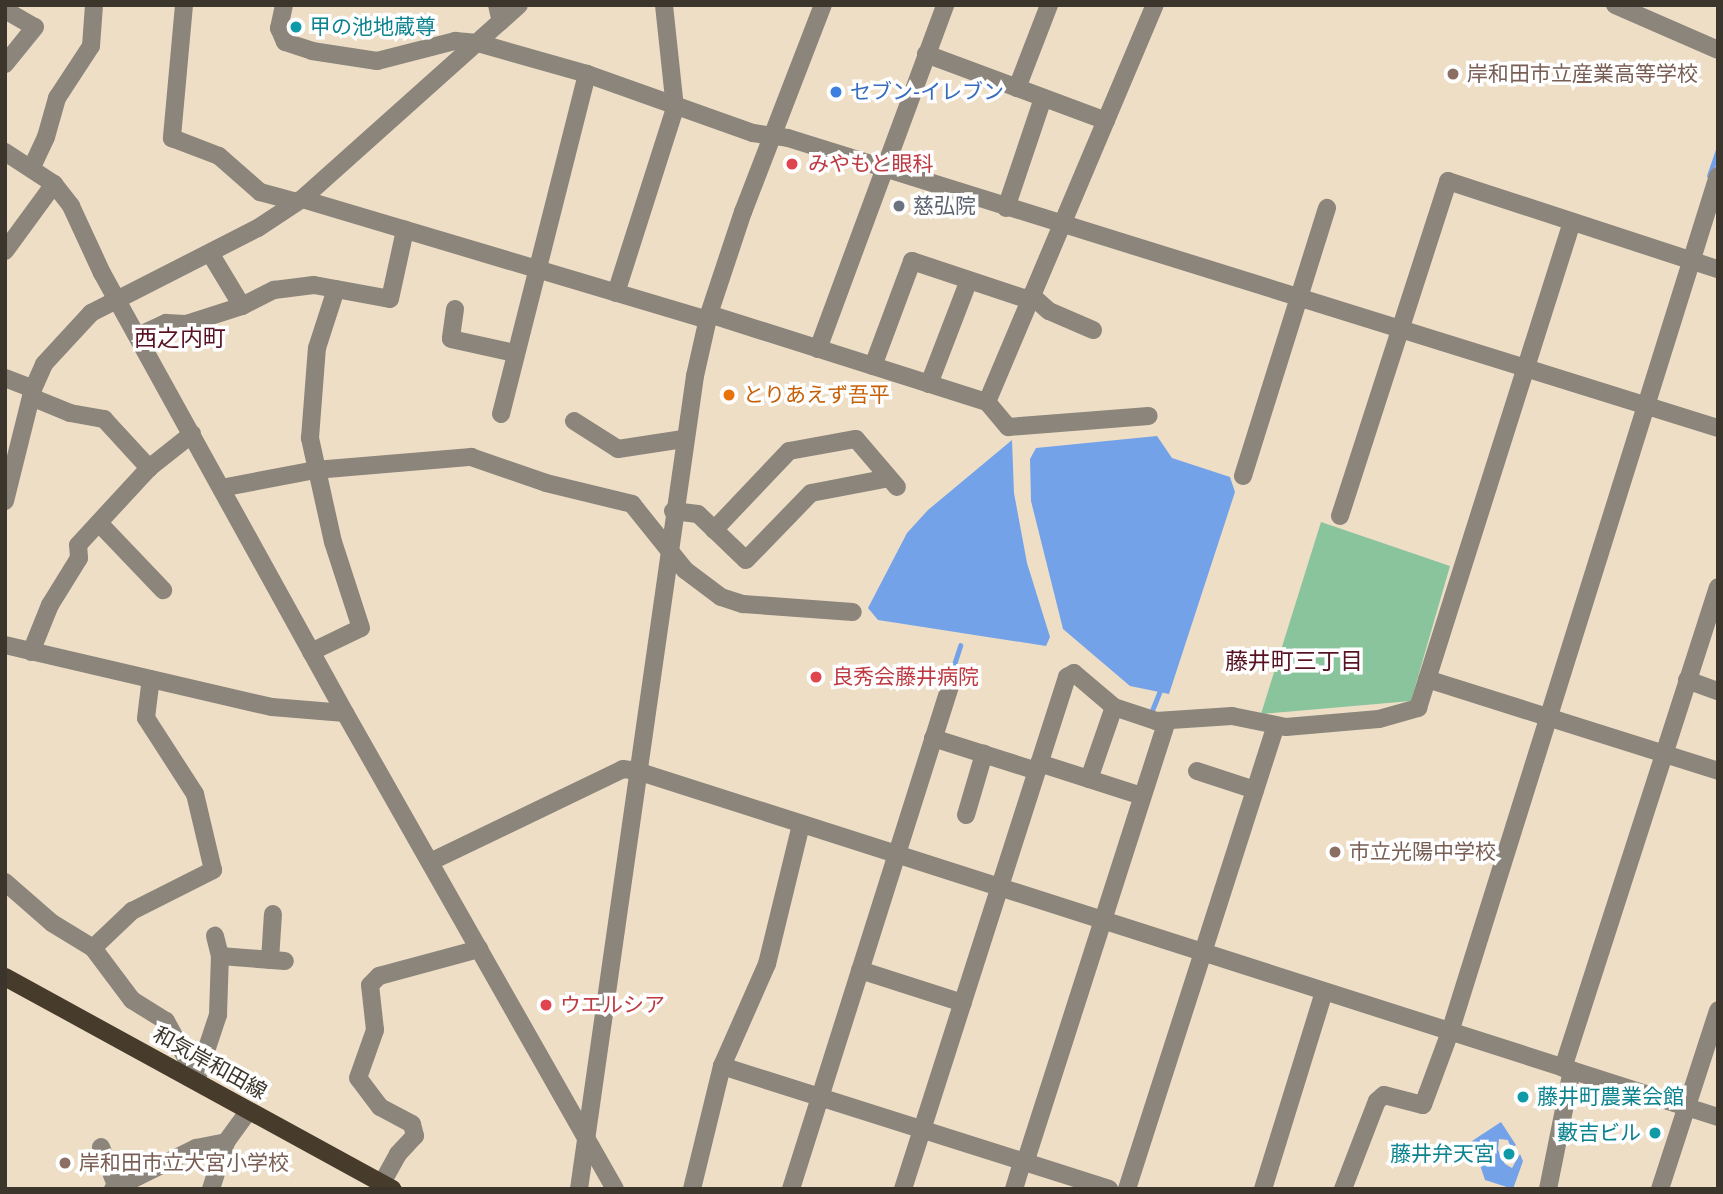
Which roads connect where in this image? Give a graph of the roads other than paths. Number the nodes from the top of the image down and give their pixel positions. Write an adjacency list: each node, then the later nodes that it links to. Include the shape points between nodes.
1 (94, 5): 24 (street, via 91,46 57,99)
2 (184, 5): 28 (street, via 172,138 219,156 260,192)
3 (284, 5): 13 (street, via 279,27 285,42 312,51 377,61 455,41)
4 (519, 5): 12 (street)
5 (664, 5): 20 (street)
6 (823, 5): 22 (street)
7 (945, 5): 15 (street)
8 (1049, 5): 18 (street)
9 (1155, 5): 21 (street)
10 (1615, 5): 14 (street)
11 (5, 10): 16 (street, via 35,27)
12 (499, 14): 13 (street)
13 (478, 43): 17 (street); 28 (street)
14 (1718, 50)
15 (926, 54): 18 (street); 25 (street)
16 (6, 60)
17 (587, 75): 20 (street); 38 (street)
18 (1017, 88): 19 (street)
19 (1043, 98): 21 (street); 29 (street)
20 (674, 108): 22 (street); 41 (street)
21 (1106, 121): 32 (street)
22 (772, 139): 25 (street, via 788,138); 47 (street)
23 (5, 152): 24 (street)
24 (32, 167): 26 (street)
25 (882, 169): 29 (street); 51 (street)
26 (54, 184): 34 (street); 43 (street, via 71,206)
27 (1716, 188): 36 (street)
28 (300, 200): 33 (street); 35 (street)
29 (1006, 208): 32 (street)
30 (1327, 208): 44 (street)
31 (1572, 222): 36 (street); 49 (street, via 1448,181); 54 (street)
32 (1059, 225): 42 (street); 44 (street)
33 (405, 230): 38 (street); 40 (street, via 390,299)
34 (5, 251)
35 (210, 253): 43 (street); 45 (street)
36 (1690, 261): 37 (street); 59 (street)
37 (1718, 269)
38 (536, 271): 41 (street); 52 (street)
39 (969, 280): 42 (street); 53 (street, via 912,261); 56 (street)
40 (336, 289): 45 (street, via 314,285 274,290); 67 (street, via 317,348 310,438)
41 (616, 293): 47 (street)
42 (1030, 297): 48 (street, via 1049,312); 58 (street)
43 (117, 299): 50 (street); 57 (street, via 90,313 68,336 44,364)
44 (1299, 300): 49 (street); 68 (street)
45 (242, 306): 50 (street, via 186,324 166,323)
46 (455, 309): 52 (street, via 451,339)
47 (709, 317): 51 (street); 65 (street)
48 (1093, 330)
49 (1399, 331): 54 (street); 72 (street)
50 (138, 336): 64 (street)
51 (818, 349): 53 (street)
52 (514, 353): 60 (street)
53 (873, 366): 56 (street)
54 (1523, 370): 59 (street); 83 (street)
55 (5, 379): 57 (street)
56 (929, 384): 58 (street)
57 (32, 393): 66 (street, via 70,414 104,419); 70 (street)
58 (986, 402): 61 (street, via 1008,427)
59 (1643, 406): 63 (street); 89 (street)
60 (501, 414)
61 (1149, 416)
62 (574, 421): 65 (street, via 618,449)
63 (1718, 428)
64 (192, 434): 66 (street); 69 (street)
65 (683, 439): 71 (street)
66 (149, 468): 73 (street)
67 (315, 470): 69 (street); 75 (street, via 471,457 545,483 632,504); 81 (street, via 361,628)
68 (1243, 476)
69 (221, 488): 81 (street)
70 (5, 501)
71 (673, 511): 74 (street, via 698,514); 75 (street)
72 (1340, 516)
73 (99, 523): 77 (street); 80 (street, via 78,545 79,558 50,605)
74 (714, 530): 74 (street, via 746,560 811,493 893,482 856,439 789,451)
75 (668, 548): 78 (street, via 685,570 721,597 743,604); 96 (street)
76 (1718, 587): 84 (street)
77 (163, 590)
78 (853, 612)
79 (5, 645): 80 (street)
80 (32, 652): 82 (street)
81 (312, 652): 88 (street)
82 (151, 679): 88 (street, via 272,707); 111 (street, via 146,718 195,794 212,870 132,911)
83 (1427, 679): 89 (street); 91 (street, via 1418,708 1379,719)
84 (1687, 680): 86 (street); 94 (street)
85 (951, 683): 92 (street)
86 (1718, 691)
87 (1114, 707): 90 (street); 95 (street, via 1074,673 1067,677); 99 (street)
88 (345, 713): 105 (street)
89 (1546, 716): 94 (street); 120 (street)
90 (1167, 722): 91 (street, via 1232,716); 101 (street)
91 (1276, 726): 100 (street)
92 (933, 738): 93 (street); 104 (street)
93 (985, 754): 95 (street); 102 (street)
94 (1664, 754): 98 (street); 122 (street)
95 (1038, 767): 99 (street); 107 (street)
96 (637, 771): 103 (street); 105 (street, via 623,769); 129 (street)
97 (1197, 771): 100 (street)
98 (1718, 771)
99 (1089, 779): 101 (street)
100 (1255, 790): 113 (street)
101 (1142, 796): 109 (street)
102 (966, 815)
103 (801, 824): 104 (street); 121 (street, via 767,964)
104 (897, 855): 107 (street); 115 (street)
105 (430, 862): 112 (street)
106 (5, 882): 111 (street, via 52,923)
107 (1000, 886): 109 (street); 118 (street)
108 (272, 914): 114 (street, via 277,961)
109 (1101, 919): 113 (street); 132 (street)
110 (215, 936): 114 (street)
111 (93, 948): 123 (street, via 132,1000 166,1021 177,1034)
112 (480, 949): 129 (street); 133 (street, via 379,976 370,985 375,1030 359,1078 380,1107 412,1124 415,1136 398,1154)
113 (1203, 953): 117 (street); 143 (street)
114 (220, 956): 123 (street, via 218,1015)
115 (860, 970): 118 (street); 124 (street)
116 (5, 977): 123 (main road, 和気岸和田線)
117 (1324, 992): 120 (street); 144 (street)
118 (962, 1003): 128 (street)
119 (1718, 1010): 125 (street)
120 (1450, 1032): 122 (street); 145 (street, via 1423,1105 1384,1095 1377,1101)
121 (722, 1066): 124 (street); 138 (street)
122 (1567, 1069): 125 (street); 146 (street)
123 (197, 1080): 126 (main road, 和気岸和田線)
124 (819, 1098): 128 (street); 139 (street)
125 (1687, 1107): 127 (street); 147 (street)
126 (249, 1110): 130 (street); 133 (main road, 和気岸和田線)
127 (1718, 1118)
128 (922, 1131): 132 (street); 140 (street)
129 (587, 1137): 136 (street); 137 (street)
130 (226, 1142): 134 (street, via 196,1148); 135 (street)
131 (101, 1147): 134 (street)
132 (1024, 1163): 141 (street); 142 (street)
133 (388, 1186)
134 (115, 1187)
135 (211, 1189)
136 (579, 1189)
137 (615, 1189)
138 (692, 1189)
139 (791, 1189)
140 (903, 1189)
141 (1014, 1189)
142 (1109, 1189)
143 (1127, 1189)
144 (1263, 1189)
145 (1343, 1189)
146 (1548, 1189)
147 (1660, 1189)

